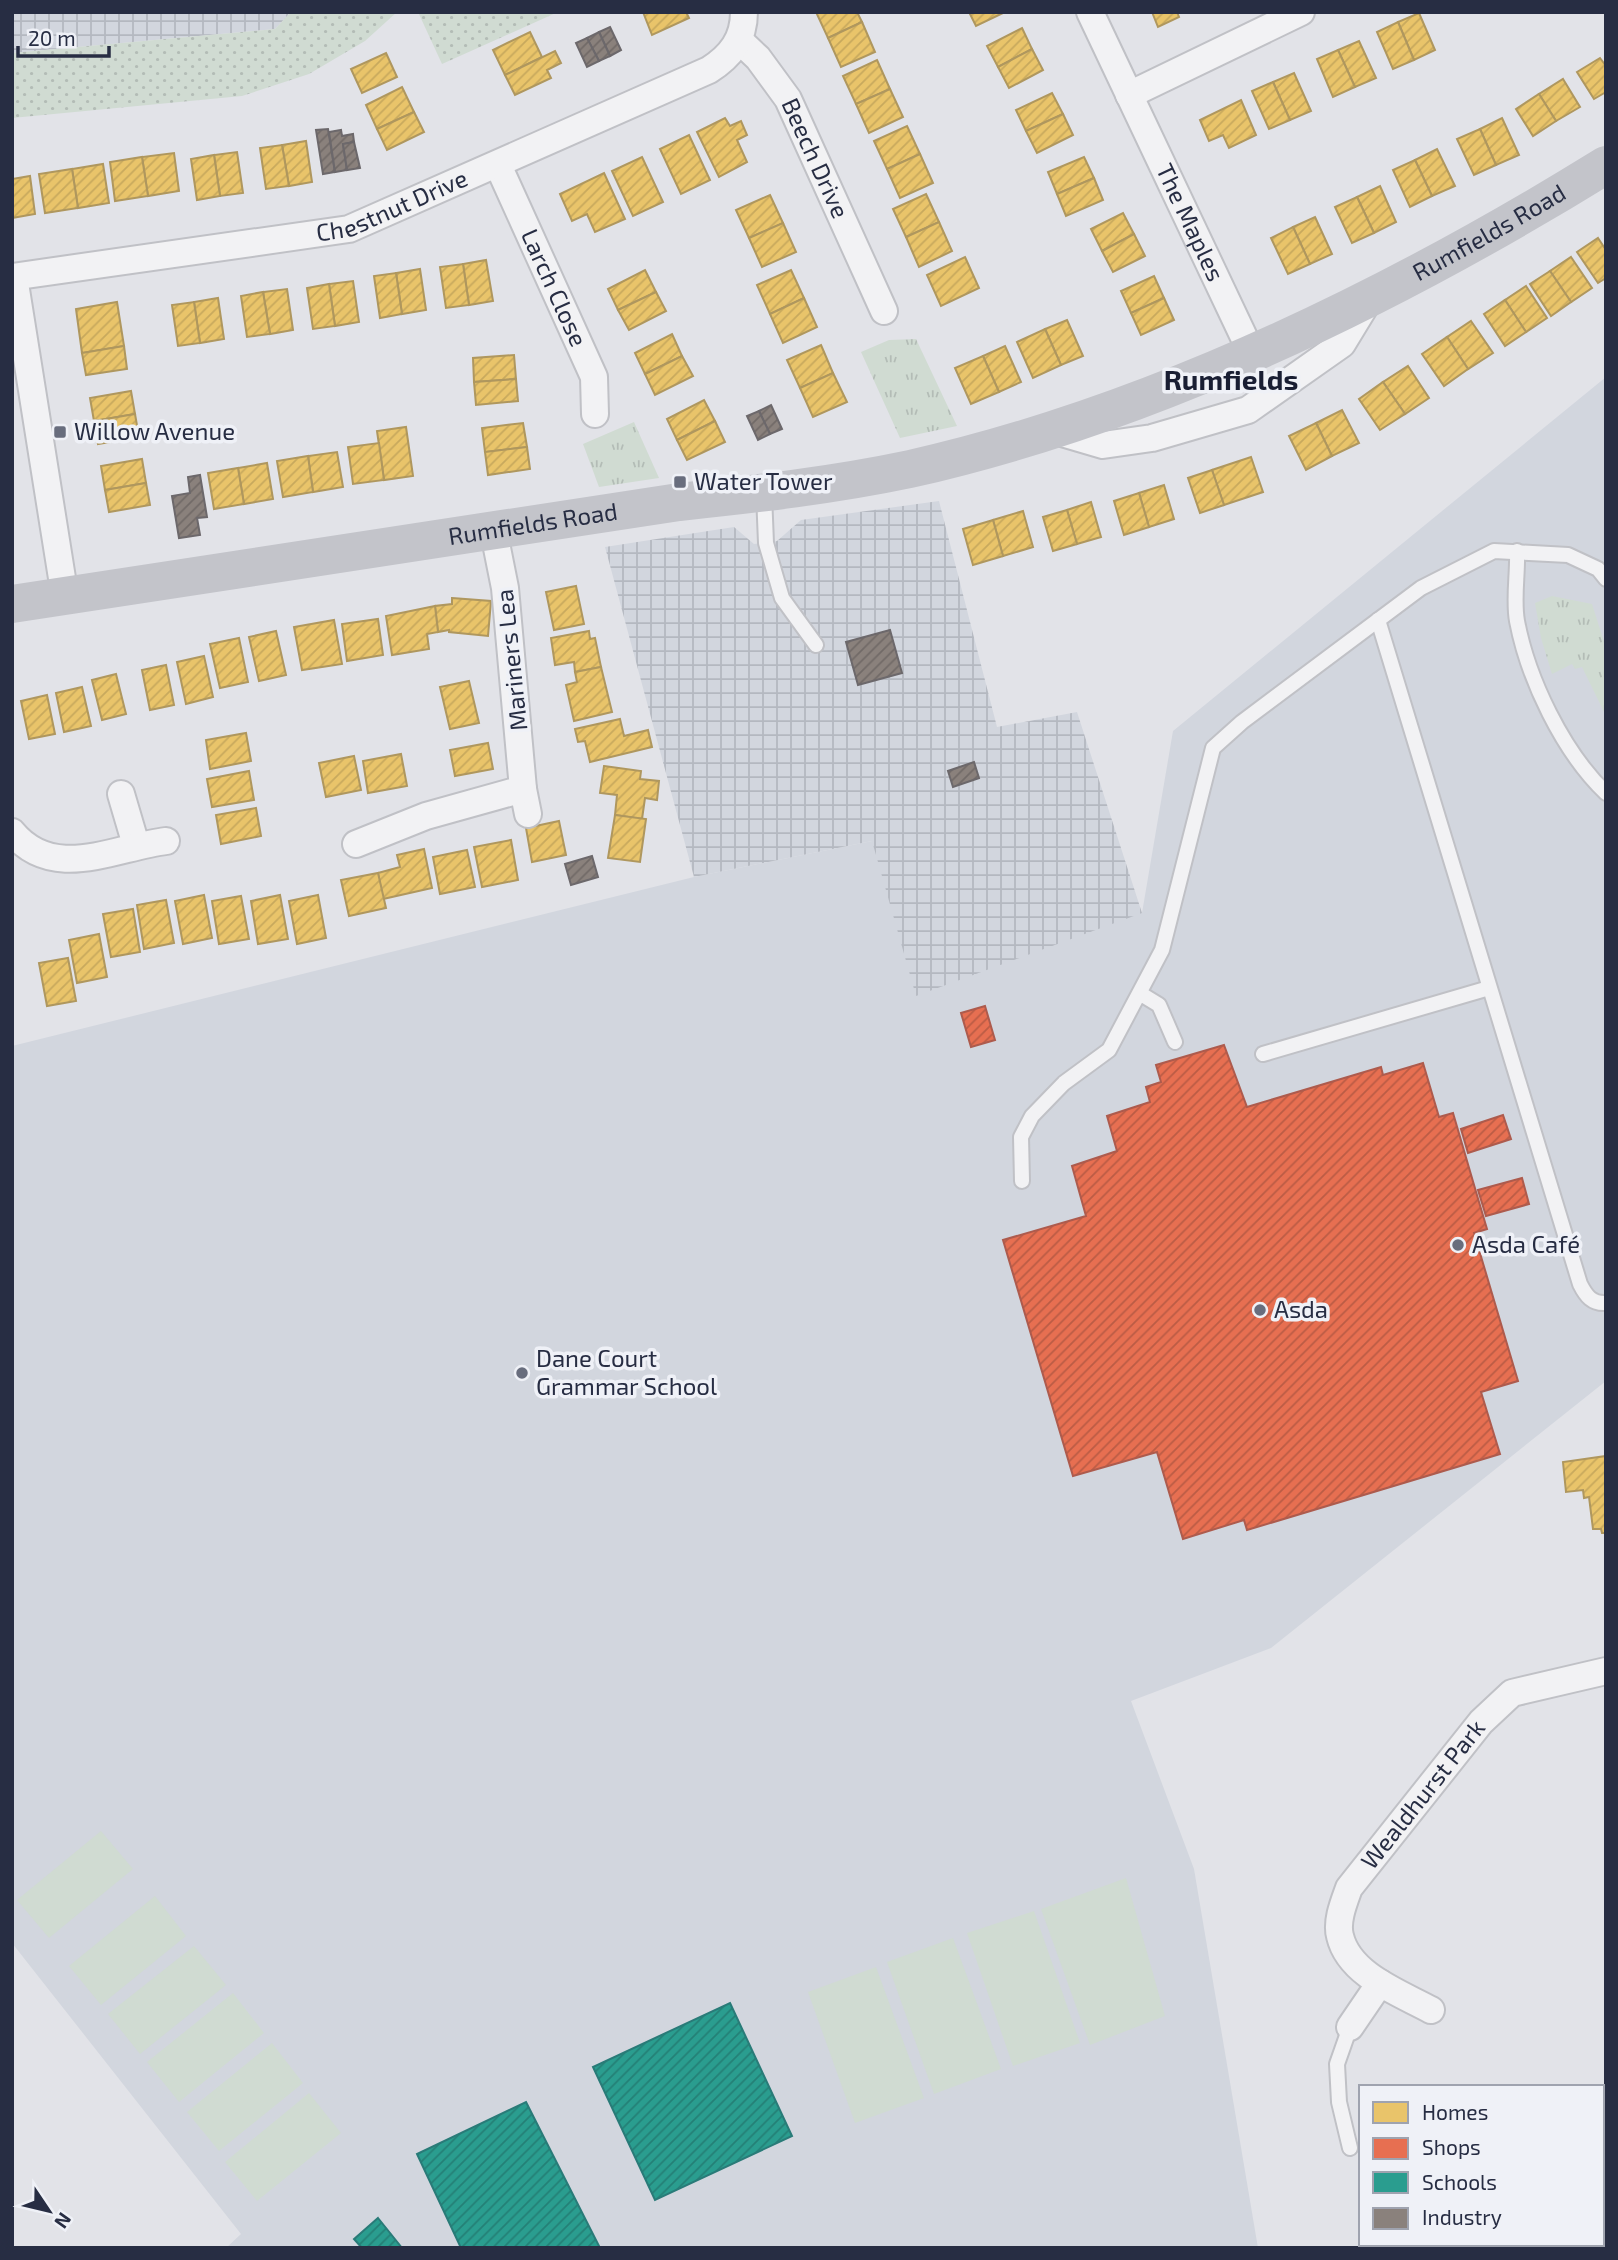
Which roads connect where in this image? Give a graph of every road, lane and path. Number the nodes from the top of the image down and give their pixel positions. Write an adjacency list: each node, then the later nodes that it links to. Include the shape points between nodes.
1 (744, 12): 4 (street)
2 (1090, 12): 5 (street, The Maples)
3 (1301, 12): 5 (street)
4 (739, 40): 6 (street, Chestnut Drive, via 732,52 709,70); 10 (street, Beech Drive, via 788,99)
5 (1129, 95): 11 (street, The Maples)
6 (498, 165): 8 (street, Chestnut Drive, via 349,229); 12 (street, Larch Close, via 594,377)
7 (1606, 165): 9 (street, Rumfields Road, via 1510,224)
8 (13, 277): 18 (street)
9 (1371, 297): 11 (street, Rumfields Road); 13 (street, via 1342,344 1248,410 1152,438 1103,445)
10 (884, 312)
11 (1251, 352): 13 (street, Rumfields Road)
12 (595, 414)
13 (1051, 429): 14 (street, Rumfields Road, via 909,469)
14 (764, 493): 15 (street, Rumfields Road, via 679,502); 21 (lane, via 766,543 782,598)
15 (494, 533): 18 (street, Rumfields Road); 26 (street, Mariners Lea, via 505,588 526,802 426,816)
16 (1517, 551): 17 (lane, via 1568,555 1598,569); 20 (lane, via 1494,551 1481,557 1420,588); 22 (lane, via 1517,618 1529,670 1571,748)
17 (1606, 579)
18 (65, 597): 19 (street, Rumfields Road)
19 (12, 604)
20 (1378, 620): 28 (lane); 29 (lane, via 1213,748 1162,950)
21 (816, 645)
22 (1606, 793)
23 (121, 794): 27 (street)
24 (12, 832): 27 (street, via 25,848 57,860 88,858)
25 (166, 841): 27 (street)
26 (356, 844)
27 (136, 845)
28 (1489, 988): 31 (lane); 33 (lane, via 1580,1284 1586,1296)
29 (1141, 994): 30 (lane, via 1159,1005); 32 (lane, via 1109,1050 1064,1083 1032,1116 1021,1137)
30 (1175, 1042)
31 (1263, 1054)
32 (1022, 1181)
33 (1606, 1303)
34 (1606, 1671): 35 (street, Wealdhurst Park, via 1512,1693 1481,1722 1349,1888 1340,1935 1352,1959)
35 (1380, 1983): 36 (street, Wealdhurst Park); 37 (street)
36 (1431, 2010)
37 (1350, 2027): 38 (lane, via 1337,2064 1339,2102)
38 (1350, 2148)

